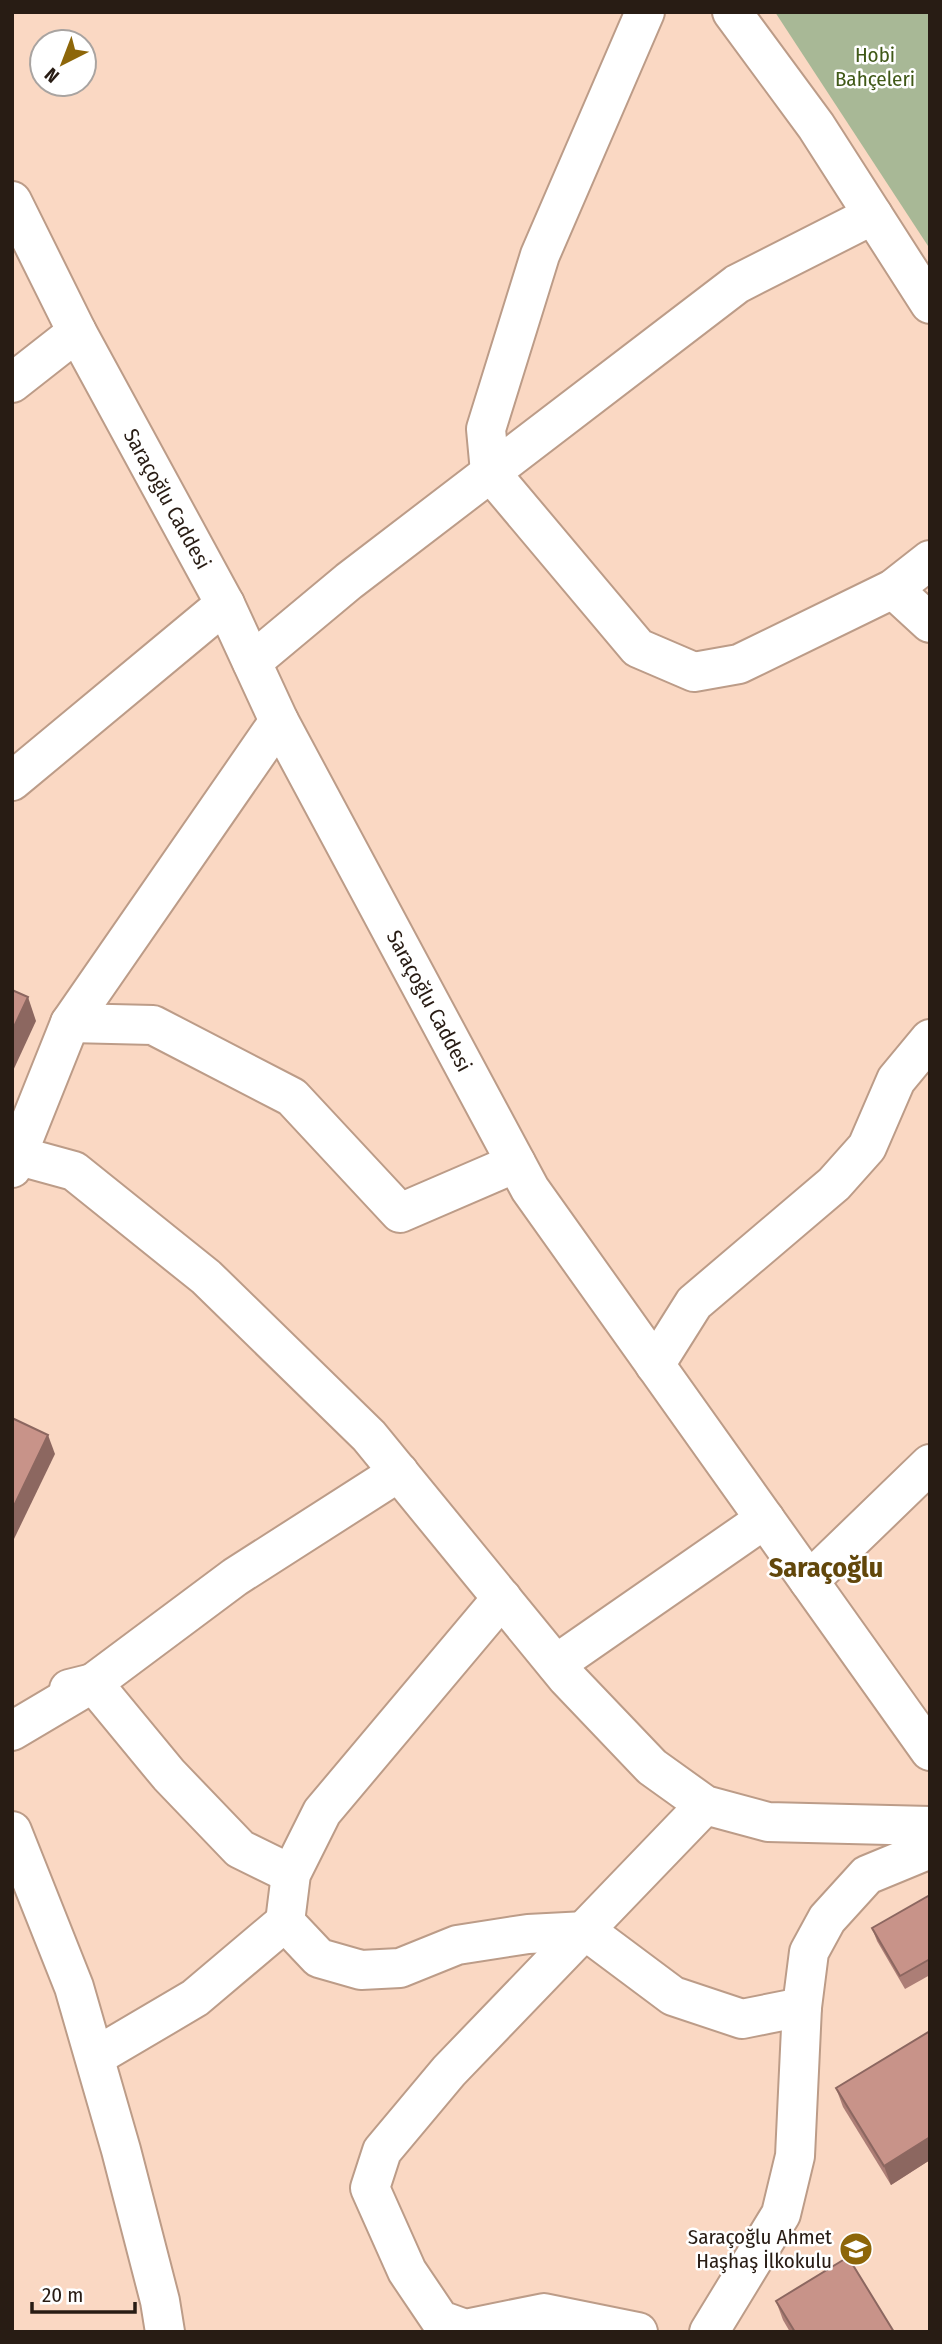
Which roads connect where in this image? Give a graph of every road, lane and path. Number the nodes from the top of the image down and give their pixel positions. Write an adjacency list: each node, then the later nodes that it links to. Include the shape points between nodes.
1 (645, 12): 8 (street, via 540,255 486,429)
2 (732, 12): 4 (street, via 816,126)
3 (12, 201): 6 (street, Saraçoğlu Caddesi)
4 (873, 215): 5 (street); 8 (street, via 737,284)
5 (930, 304)
6 (77, 332): 7 (street); 11 (street, Saraçoğlu Caddesi)
7 (12, 383)
8 (490, 472): 10 (street, via 638,648 694,672 739,664); 13 (street)
9 (930, 560): 10 (street)
10 (893, 589): 12 (street)
11 (225, 604): 13 (street, Saraçoğlu Caddesi); 15 (street)
12 (930, 623)
13 (252, 662): 14 (street, Saraçoğlu Caddesi)
14 (279, 721): 16 (street); 19 (street, Saraçoğlu Caddesi)
15 (12, 781)
16 (70, 1023): 18 (street); 19 (street, via 153,1025 292,1097 400,1213)
17 (930, 1039): 20 (street, via 896,1080 867,1147 834,1184 694,1303)
18 (14, 1159): 22 (street, via 74,1171 206,1277 369,1436)
19 (516, 1163): 20 (street, Saraçoğlu Caddesi)
20 (655, 1365): 23 (street, Saraçoğlu Caddesi)
21 (930, 1464): 24 (street)
22 (399, 1472): 25 (street); 27 (street, via 235,1577)
23 (765, 1519): 24 (street, Saraçoğlu Caddesi); 26 (street)
24 (809, 1581): 30 (street, Saraçoğlu Caddesi)
25 (502, 1598): 26 (street); 35 (street, via 322,1812)
26 (556, 1664): 31 (street, via 653,1767)
27 (93, 1683): 28 (street); 29 (street); 35 (street, via 169,1775 240,1849)
28 (12, 1701)
29 (12, 1731)
30 (926, 1738)
31 (705, 1805): 32 (street, via 768,1822); 37 (street)
32 (930, 1826)
33 (12, 1831): 39 (street, via 74,1987)
34 (930, 1849): 38 (street, via 867,1875 827,1919 809,1952)
35 (290, 1874): 36 (street)
36 (285, 1922): 37 (street, via 319,1958 361,1970 400,1968 457,1945); 39 (street, via 195,1998)
37 (586, 1931): 38 (street, via 673,1996 742,2018); 41 (street, via 440,2081 382,2151 370,2188 407,2271 440,2320 465,2329 544,2313)
38 (802, 2007): 42 (street, via 795,2156 781,2214)
39 (94, 2057): 40 (street)
40 (165, 2332)
41 (638, 2332)
42 (709, 2332)

